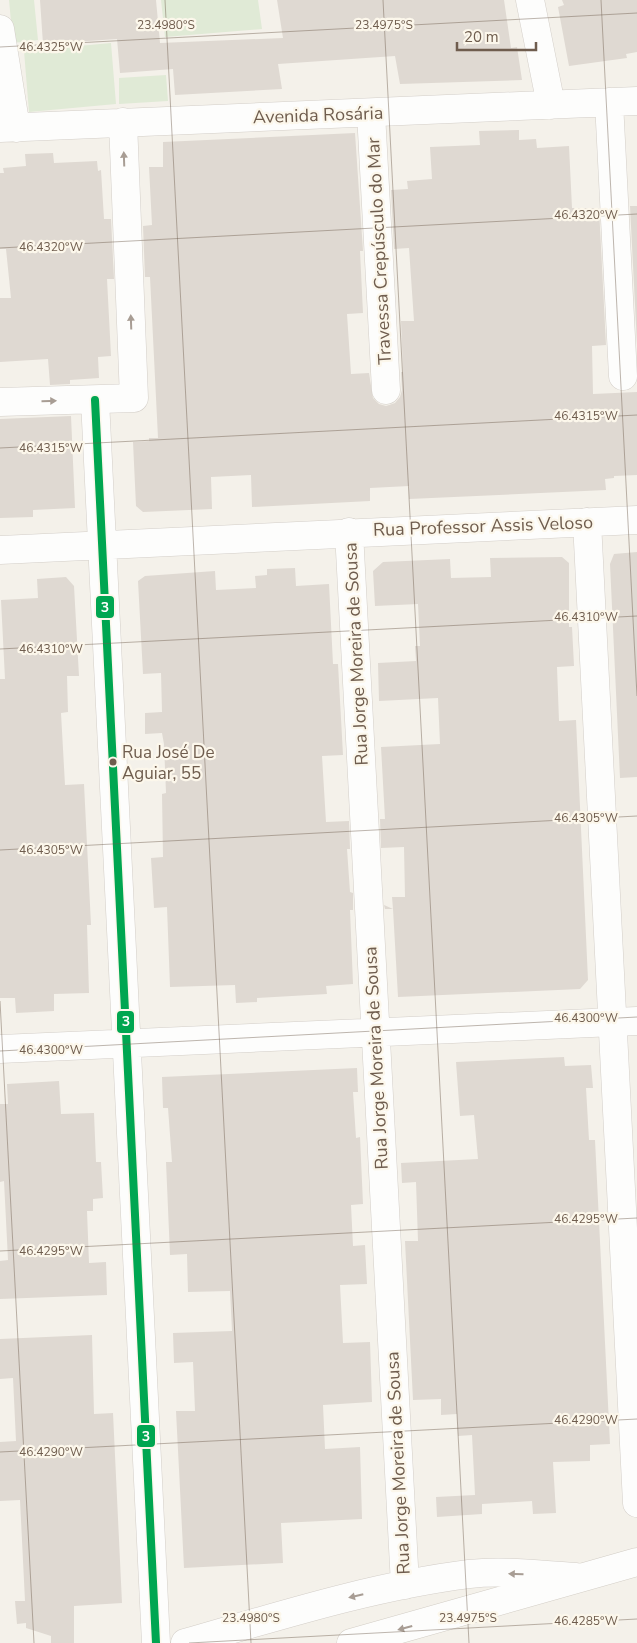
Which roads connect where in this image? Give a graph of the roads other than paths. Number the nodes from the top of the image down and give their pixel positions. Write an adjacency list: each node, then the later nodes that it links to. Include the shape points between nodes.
1 (530, 0): 5 (street)
2 (0, 29): 8 (street)
3 (637, 101): 4 (street, Avenida Rosária)
4 (609, 102): 5 (street, Avenida Rosária); 9 (street)
5 (551, 105): 6 (street, Avenida Rosária)
6 (371, 112): 7 (street, Avenida Rosária); 10 (street, Travessa Crepúsculo do Mar)
7 (123, 122): 8 (street, Avenida Rosária); 11 (street, one-way to 7, via 135,397)
8 (8, 128)
9 (623, 376)
10 (386, 390)
11 (95, 400): 12 (street, one-way to 11); 16 (street)
12 (0, 402)
13 (637, 520): 14 (street, Rua Professor Assis Veloso)
14 (586, 522): 15 (street, Rua Professor Assis Veloso); 18 (street)
15 (349, 532): 16 (street, Rua Professor Assis Veloso); 19 (street, Rua Jorge Moreira de Sousa)
16 (103, 544): 17 (street, Rua Professor Assis Veloso); 20 (street)
17 (0, 550)
18 (624, 1021): 19 (street); 22 (street)
19 (375, 1032): 20 (street); 25 (street, Rua Jorge Moreira de Sousa)
20 (127, 1043): 21 (street); 26 (street)
21 (0, 1049)
22 (637, 1503)
23 (637, 1562): 24 (street)
24 (582, 1577): 25 (street, one-way to 25, via 471,1574); 28 (street, one-way to 28)
25 (405, 1585): 27 (street, one-way to 27, via 305,1608)
26 (156, 1643)
27 (185, 1643)
28 (351, 1643)

